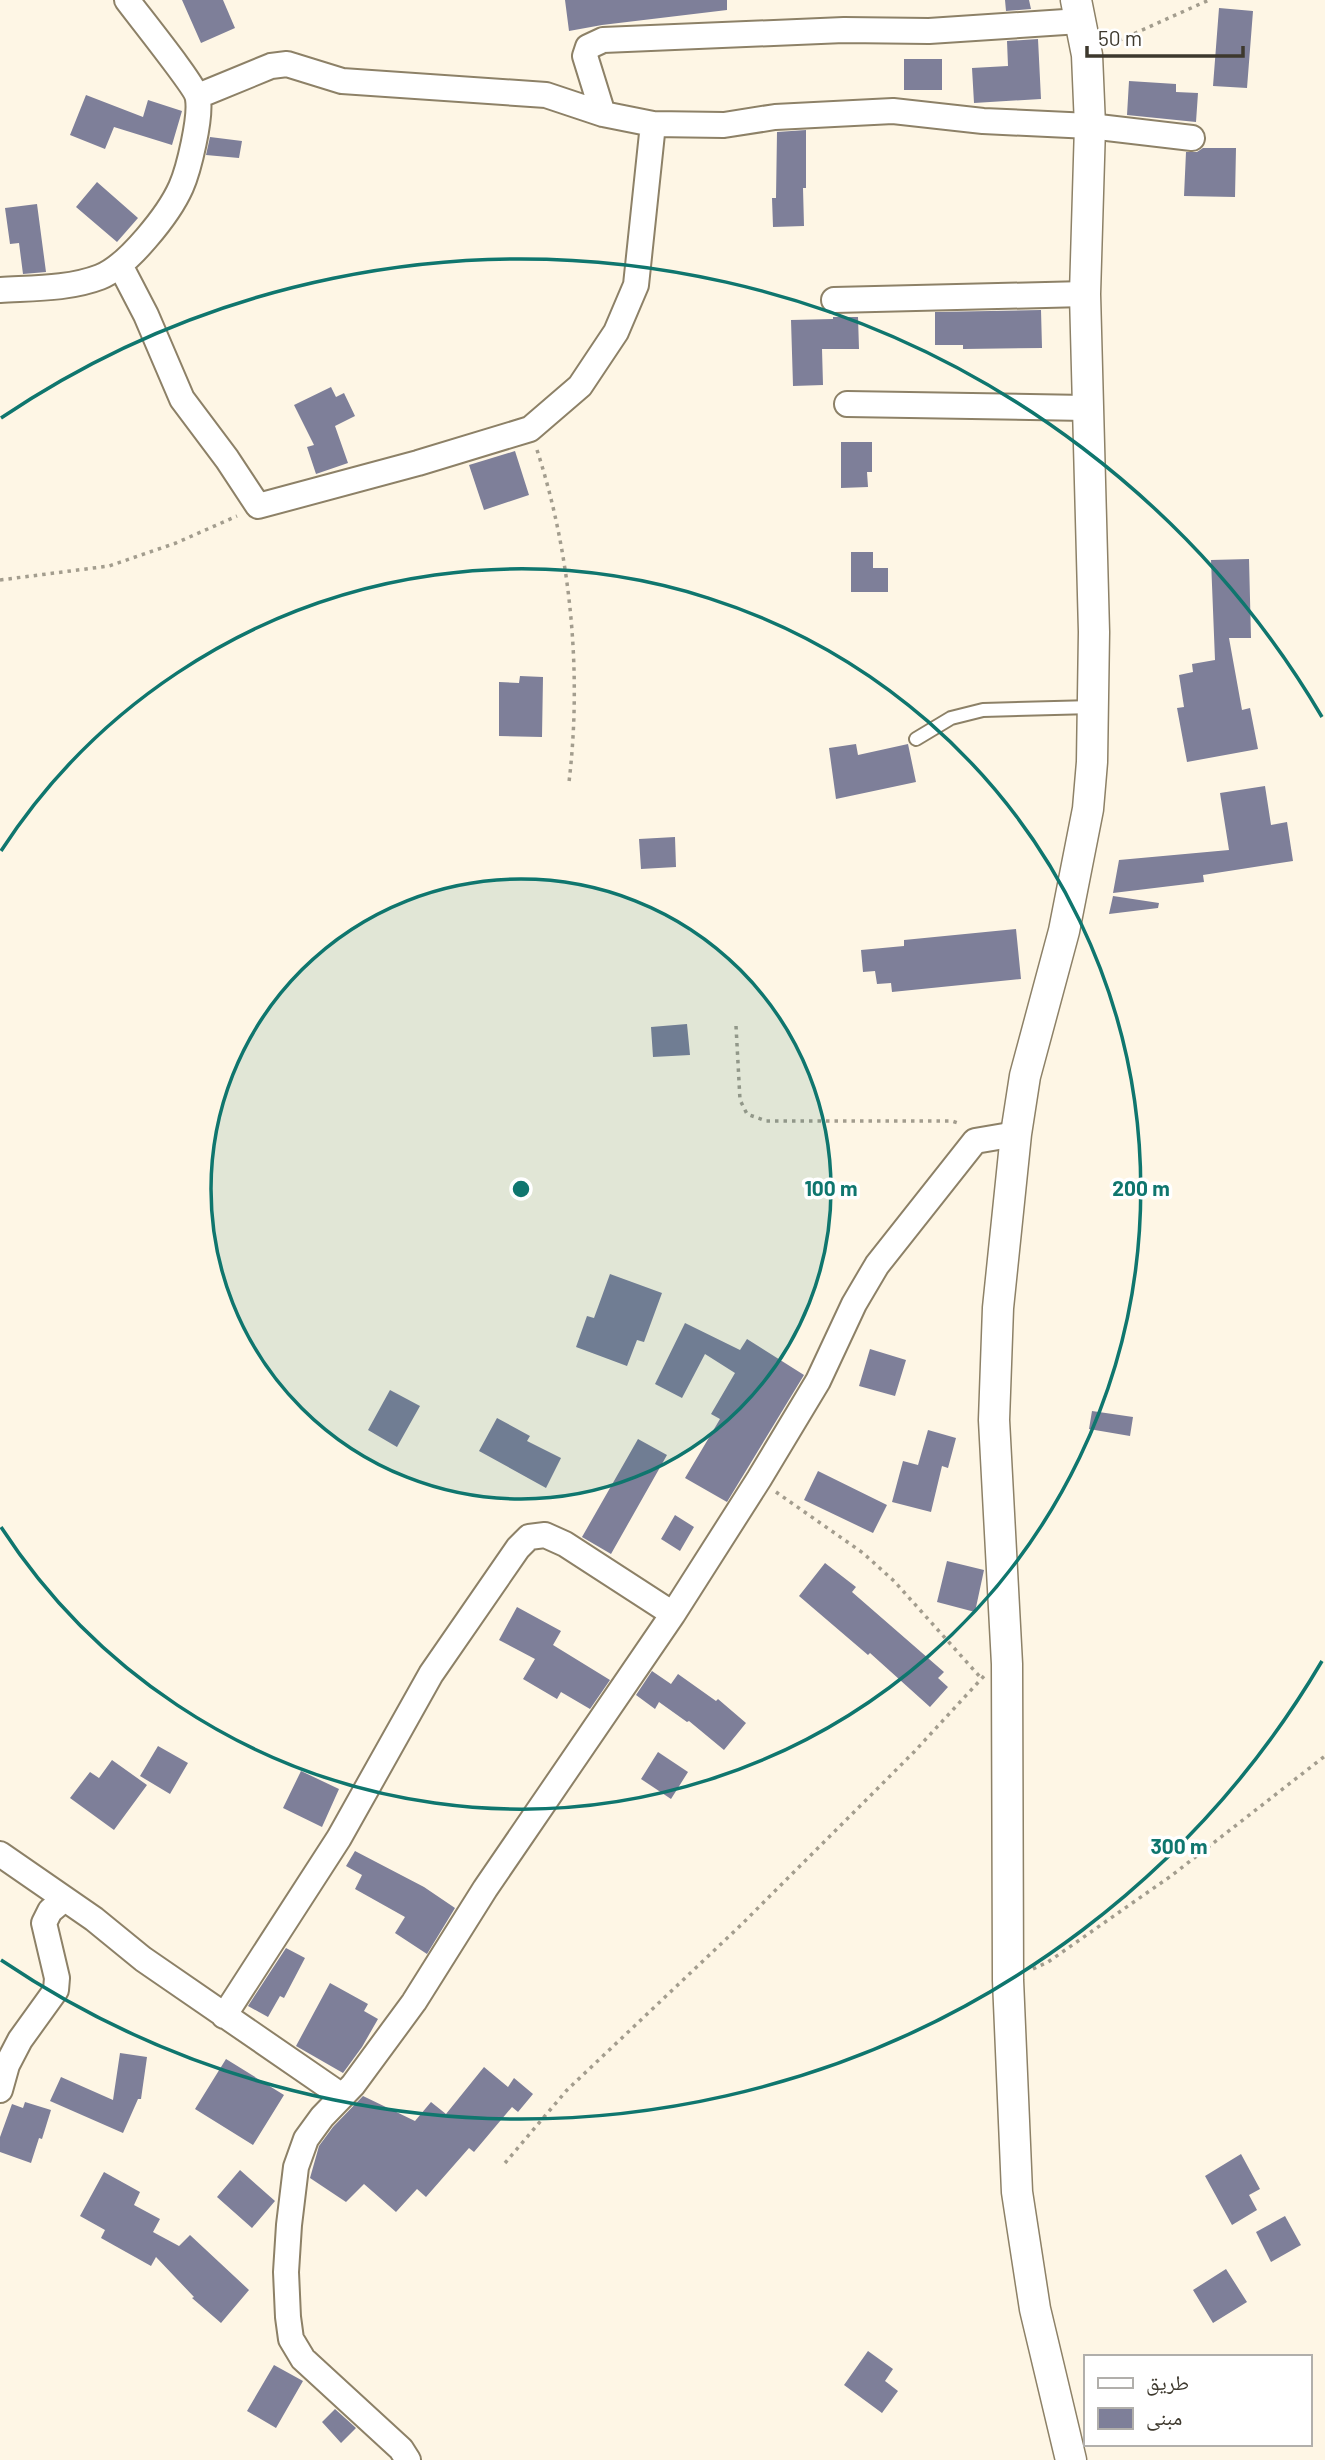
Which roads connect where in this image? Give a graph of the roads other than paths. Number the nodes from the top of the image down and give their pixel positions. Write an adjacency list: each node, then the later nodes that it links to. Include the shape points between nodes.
1 (127, 0): 3 (street)
2 (1078, 11): 4 (street, via 929,31 603,40 588,47 585,56); 6 (street, via 1087,55)
3 (198, 96): 4 (street, via 271,66 287,64 342,81 545,95); 8 (street, via 198,122 180,187 148,237)
4 (603, 114): 5 (street)
5 (653, 124): 6 (street, via 724,125 775,117 892,111); 8 (street, via 636,285 616,332 580,386 530,429 258,506 182,399)
6 (1090, 126): 7 (street); 10 (street)
7 (1192, 138)
8 (120, 265): 9 (street, via 100,277 58,287)
9 (0, 290)
10 (1085, 294): 11 (street); 13 (street)
11 (834, 300)
12 (847, 404): 13 (street)
13 (1086, 408): 14 (street)
14 (1093, 707): 15 (lane, via 982,710 951,718); 16 (street, via 1088,809 1064,931 1025,1076)
15 (916, 738)
16 (1003, 1135): 17 (street, via 975,1141 877,1265 818,1381); 24 (street, via 994,1420 1007,1664 1009,1980 1017,2192 1035,2309)
17 (673, 1614): 20 (street, via 565,1544 545,1535 529,1537 431,1674 339,1838); 22 (street, via 485,1889 414,2002)
18 (0, 1854): 19 (street)
19 (63, 1900): 20 (street); 21 (street, via 44,1923 56,1990 20,2040)
20 (224, 2016): 22 (street)
21 (0, 2090)
22 (342, 2096): 23 (street, via 306,2139 296,2167 286,2272 291,2339 303,2359)
23 (408, 2460)
24 (1071, 2460)

